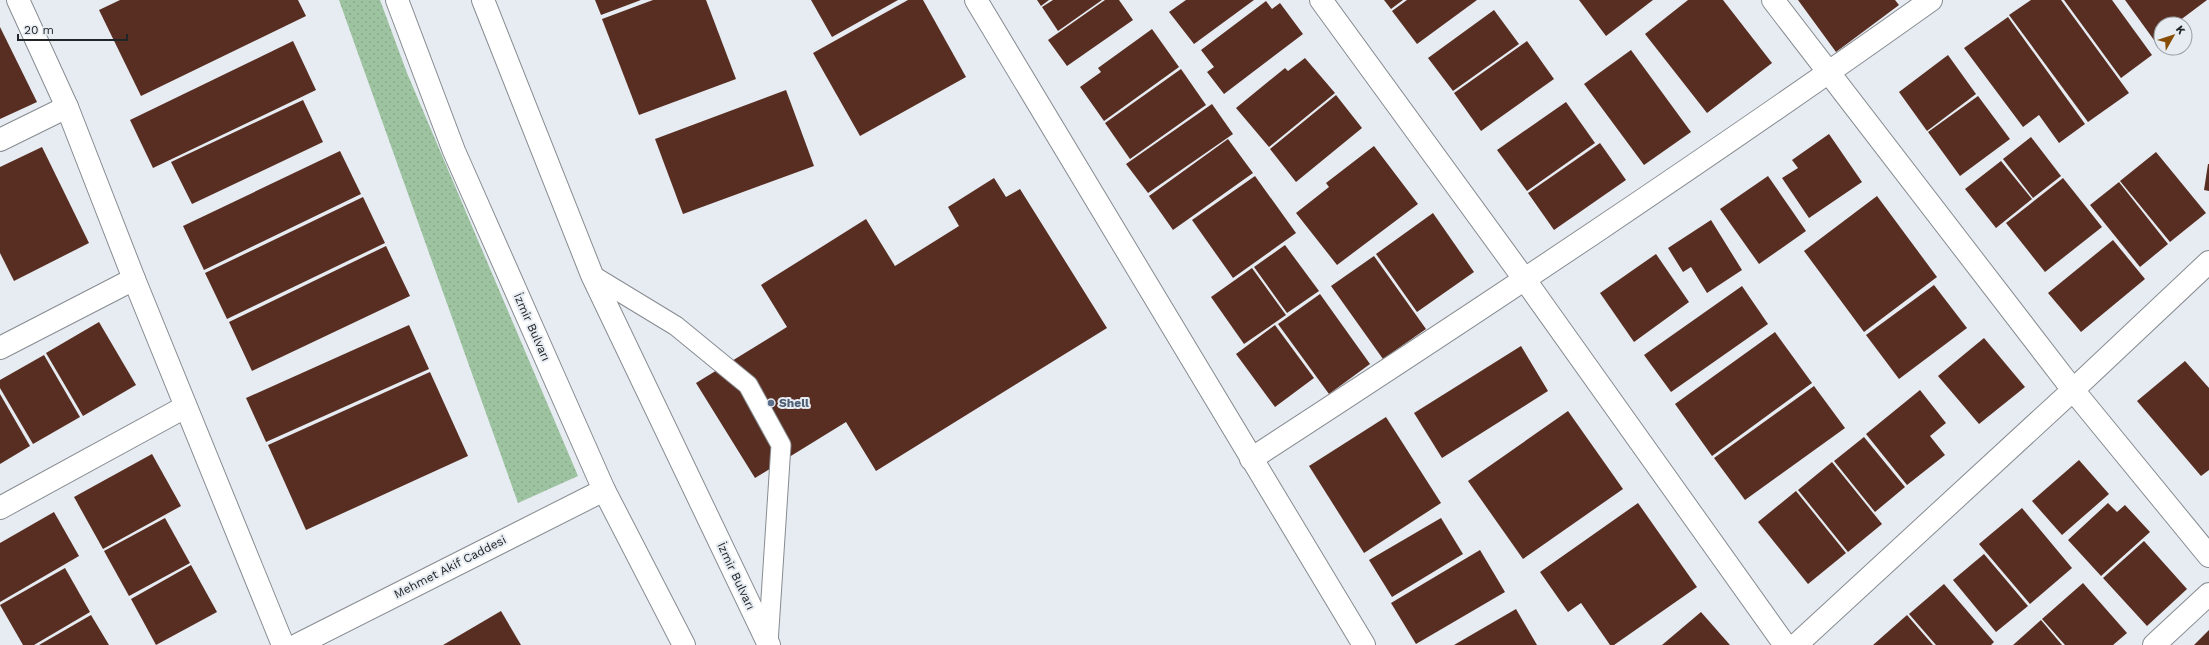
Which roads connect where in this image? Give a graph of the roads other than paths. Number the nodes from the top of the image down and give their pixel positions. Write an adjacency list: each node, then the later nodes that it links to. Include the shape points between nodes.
1 (18, 0): 9 (main road)
2 (397, 0): 19 (main road, İzmir Bulvarı, via 454,151)
3 (483, 0): 12 (main road, İzmir Bulvarı)
4 (976, 0): 18 (main road)
5 (1321, 0): 14 (main road)
6 (1773, 0): 8 (main road)
7 (1931, 0): 8 (main road)
8 (1829, 73): 14 (main road); 16 (main road)
9 (67, 107): 10 (main road); 13 (main road)
10 (0, 140)
11 (2209, 262): 16 (main road)
12 (592, 275): 23 (main road, İzmir Bulvarı); 23 (lane, via 676,326 748,385 782,445)
13 (134, 279): 15 (main road); 17 (main road)
14 (1525, 280): 18 (main road); 28 (main road)
15 (0, 348)
16 (2073, 390): 21 (main road); 29 (main road)
17 (185, 407): 20 (main road); 24 (main road)
18 (1251, 459): 27 (main road)
19 (604, 490): 25 (main road, Mehmet Akif Caddesi); 26 (main road, İzmir Bulvarı)
20 (0, 508)
21 (2209, 556)
22 (2209, 594): 30 (main road)
23 (769, 644)
24 (283, 645)
25 (297, 645)
26 (684, 645)
27 (1364, 645)
28 (1785, 645)
29 (1796, 645)
30 (2154, 645)

